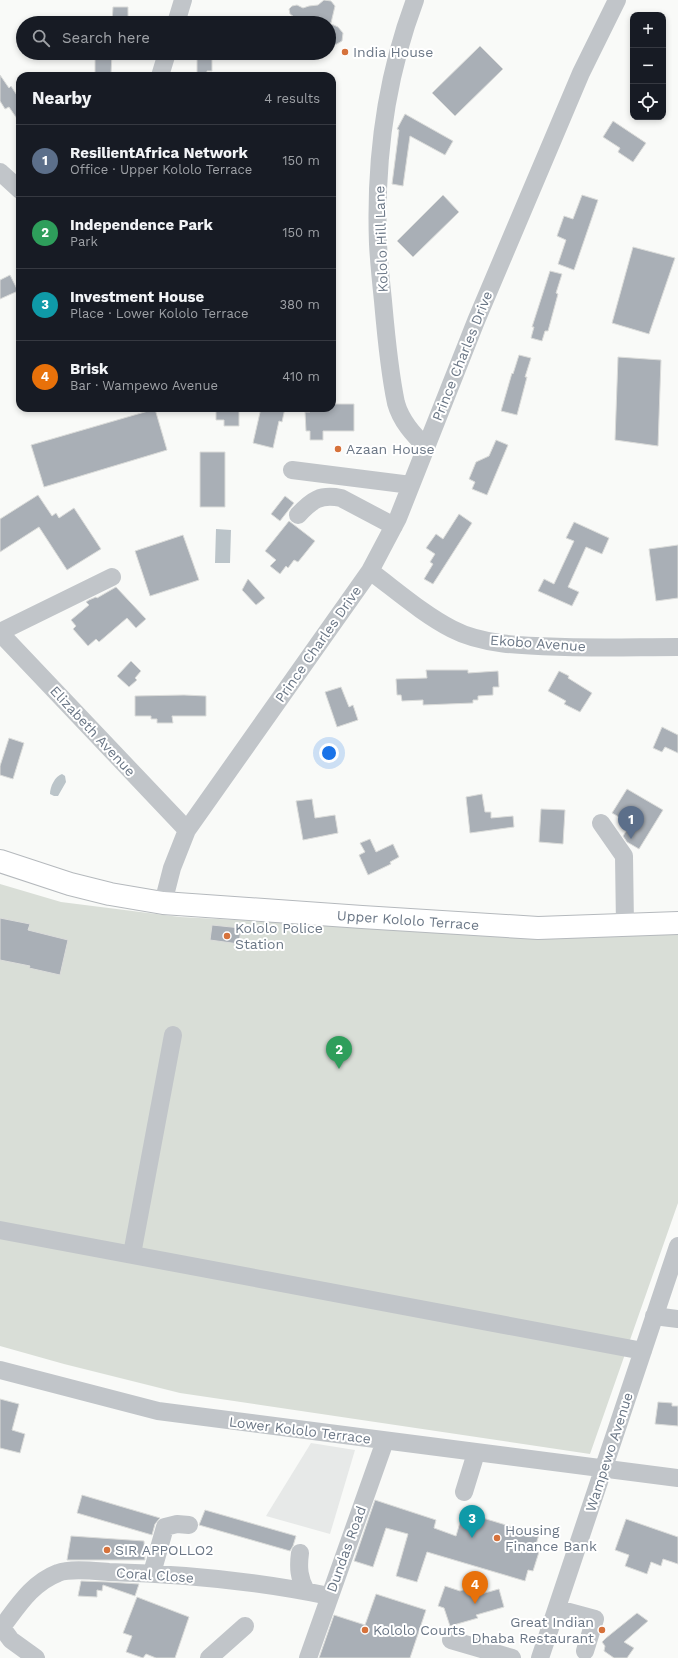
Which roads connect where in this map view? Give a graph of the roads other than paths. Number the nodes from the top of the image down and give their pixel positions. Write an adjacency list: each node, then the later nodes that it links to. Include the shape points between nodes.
1 (183, 0): 4 (street)
2 (415, 0): 9 (street, Kololo Hill Lane, via 397,59 386,108 379,176 378,245 384,318)
3 (617, 0): 10 (street, Prince Charles Drive, via 581,73)
4 (178, 16)
5 (165, 60): 6 (street)
6 (161, 72)
7 (0, 172): 8 (street)
8 (16, 186)
9 (398, 411): 10 (street, via 412,420); 11 (street, Kololo Hill Lane, via 408,428)
10 (437, 418): 11 (street, Prince Charles Drive)
11 (426, 447): 13 (street, Prince Charles Drive)
12 (292, 470): 13 (street)
13 (411, 485): 15 (street, Prince Charles Drive)
14 (298, 515): 15 (street, via 312,501 332,496 341,498)
15 (394, 526): 16 (street, Prince Charles Drive)
16 (370, 571): 19 (street, Ekobo Avenue, via 453,630 476,638 537,646); 21 (street, Prince Charles Drive)
17 (112, 577): 18 (street)
18 (0, 632): 21 (street, Elizabeth Avenue)
19 (678, 647)
20 (600, 823): 25 (street, via 624,856)
21 (187, 830): 23 (street, Prince Charles Drive, via 172,868)
22 (0, 861): 23 (main road, Upper Kololo Terrace, via 70,884)
23 (163, 903): 25 (main road, Upper Kololo Terrace, via 538,928)
24 (678, 923): 25 (main road, Upper Kololo Terrace)
25 (625, 926)
26 (173, 1035): 29 (street)
27 (0, 1230): 29 (street)
28 (678, 1246): 30 (street, Wampewo Avenue)
29 (132, 1254): 32 (street)
30 (654, 1316): 31 (street); 32 (street, Wampewo Avenue)
31 (678, 1319)
32 (643, 1351): 36 (street, Wampewo Avenue)
33 (0, 1370): 34 (street, Lower Kololo Terrace, via 158,1412)
34 (385, 1441): 35 (street, Lower Kololo Terrace); 43 (street, Dundas Road)
35 (476, 1453): 36 (street, Lower Kololo Terrace); 38 (street)
36 (603, 1469): 37 (street, Lower Kololo Terrace); 44 (street, Wampewo Avenue)
37 (678, 1478)
38 (464, 1492)
39 (189, 1525): 41 (street, via 165,1527)
40 (300, 1553): 42 (street, via 298,1569)
41 (152, 1573): 42 (street, Coral Close, via 257,1583); 45 (street, Coral Close, via 59,1572 30,1591)
42 (306, 1591): 43 (street, Coral Close)
43 (329, 1596): 51 (street, Dundas Road)
44 (558, 1608): 48 (street, via 595,1619); 53 (street, Wampewo Avenue)
45 (1, 1626): 49 (street, via 11,1640)
46 (245, 1626): 50 (street)
47 (451, 1640): 52 (street)
48 (585, 1651)
49 (36, 1658)
50 (209, 1658)
51 (308, 1658)
52 (512, 1658)
53 (540, 1658)

